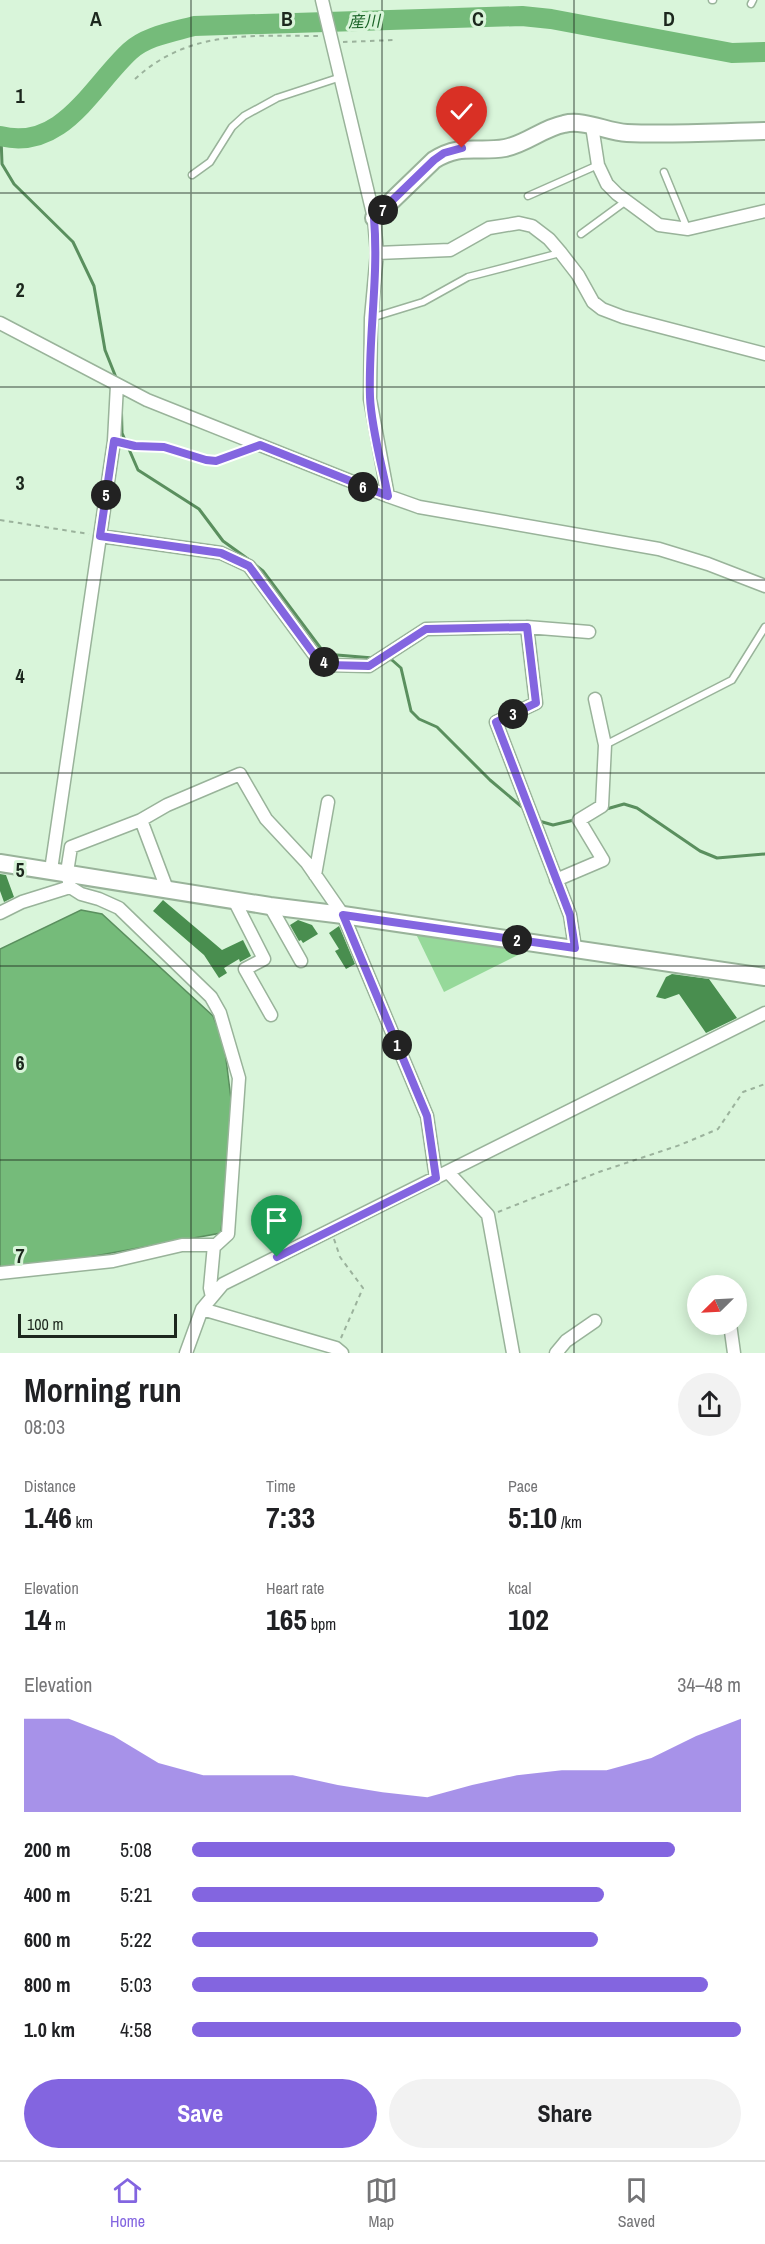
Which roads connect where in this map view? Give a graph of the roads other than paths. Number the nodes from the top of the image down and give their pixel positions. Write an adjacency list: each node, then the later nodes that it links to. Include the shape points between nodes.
1 (322, 0): 2 (street)
2 (341, 77): 7 (lane, via 277,98 244,116 232,127 210,162); 11 (street)
3 (592, 126): 4 (street, via 625,133); 5 (street); 11 (street, via 565,123 506,148 462,148 444,153)
4 (765, 131)
5 (598, 165): 8 (lane); 9 (street, via 607,184)
6 (664, 172): 12 (lane)
7 (192, 175)
8 (528, 196)
9 (626, 201): 12 (street, via 659,225); 13 (lane)
10 (765, 211): 12 (street)
11 (374, 218): 14 (street)
12 (688, 229)
13 (581, 234)
14 (377, 253): 15 (street, via 450,250 489,228 519,224 532,226); 16 (street)
15 (561, 253): 16 (lane, via 468,277 423,302); 18 (street, via 586,293 602,309)
16 (372, 318): 22 (street, via 370,399)
17 (0, 323): 19 (street)
18 (765, 354)
19 (117, 385): 20 (street); 21 (street)
20 (114, 441): 21 (lane, via 164,447 216,461); 23 (street)
21 (260, 445): 22 (street)
22 (388, 496): 24 (street, via 419,507 659,549)
23 (100, 536): 25 (street, via 221,553 249,566 316,657 327,665 369,666 426,629); 34 (street)
24 (765, 586)
25 (527, 627): 27 (street); 35 (street, via 536,703 496,722)
26 (765, 627): 29 (lane, via 732,680)
27 (589, 632)
28 (595, 699): 29 (street)
29 (605, 745): 35 (street, via 602,806 579,820 603,860)
30 (328, 802): 33 (street)
31 (141, 820): 33 (street, via 240,774 266,819); 34 (street, via 72,847); 36 (street)
32 (0, 863): 34 (street)
33 (315, 875): 40 (street)
34 (63, 876): 36 (street); 39 (street); 48 (street, via 81,894 119,908 211,997 220,1013 239,1078 228,1234)
35 (556, 880): 41 (street, via 570,915)
36 (167, 889): 37 (street)
37 (234, 900): 38 (street); 45 (street, via 264,959 245,969)
38 (270, 906): 40 (street); 42 (street)
39 (0, 913)
40 (343, 915): 41 (street); 47 (street, via 427,1116)
41 (575, 948): 43 (street)
42 (301, 962)
43 (765, 977)
44 (765, 1013): 46 (street)
45 (271, 1015)
46 (448, 1172): 47 (street); 56 (street, via 488,1215)
47 (436, 1178): 50 (street, via 223,1284)
48 (214, 1245): 49 (street, via 182,1245 113,1261); 50 (street)
49 (0, 1273)
50 (212, 1297): 51 (street)
51 (202, 1309): 54 (street); 55 (street)
52 (595, 1321): 57 (street)
53 (732, 1335): 58 (street)
54 (339, 1351)
55 (186, 1353)
56 (513, 1353)
57 (556, 1353)
58 (734, 1353)

